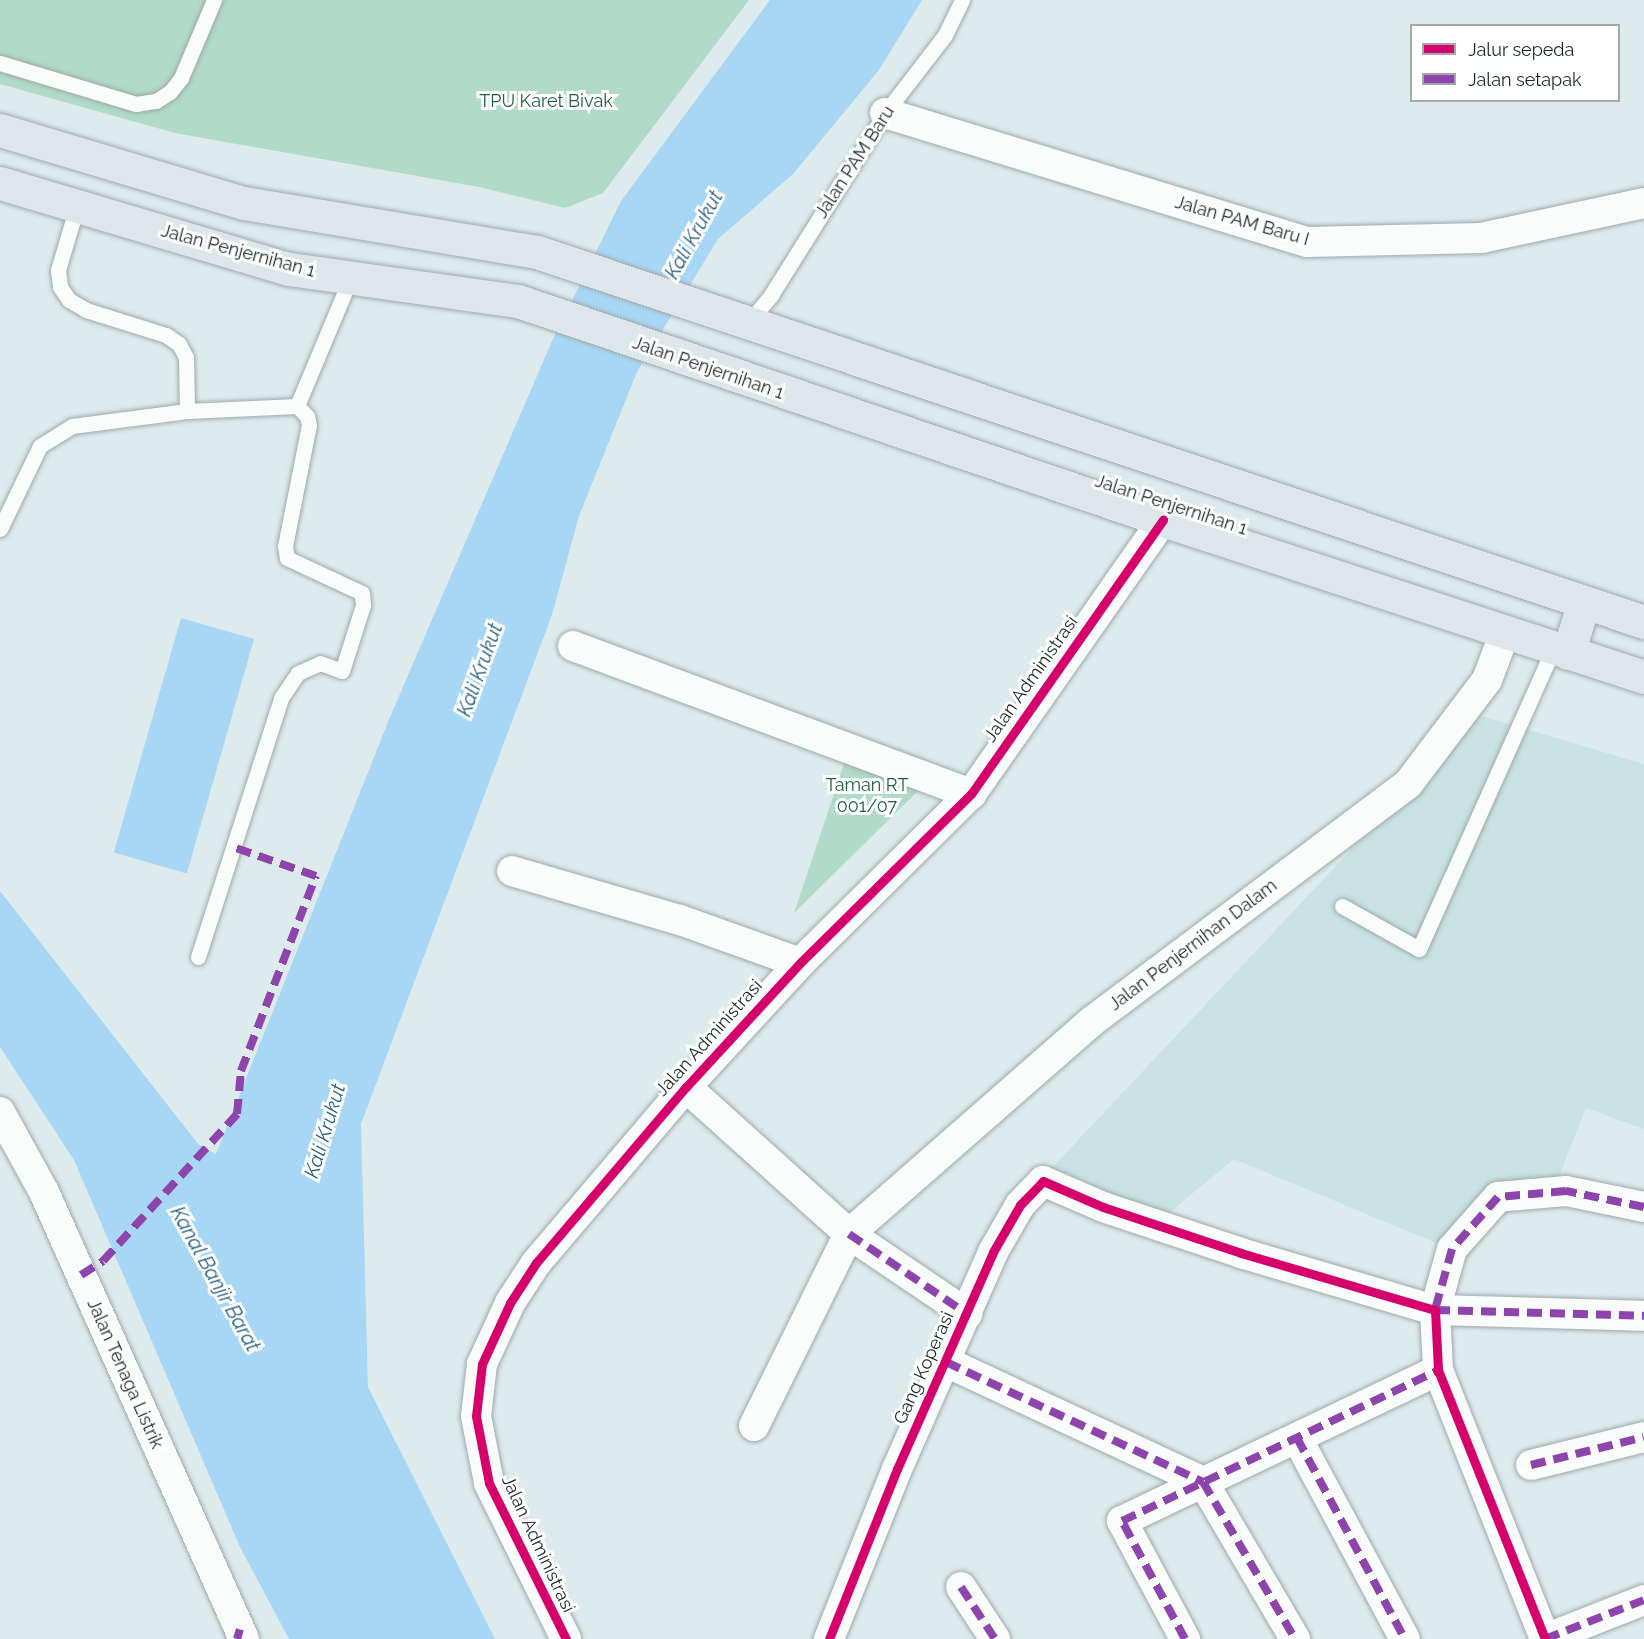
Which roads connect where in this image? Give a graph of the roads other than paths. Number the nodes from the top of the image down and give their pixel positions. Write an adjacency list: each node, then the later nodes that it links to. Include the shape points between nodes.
1 (214, 0): 3 (lane, via 181,78 171,92 156,101 136,104)
2 (962, 0): 4 (lane, Jalan PAM Baru, via 945,36)
3 (0, 63)
4 (885, 113): 7 (street, Jalan PAM Baru I, via 1307,242 1481,238); 10 (lane, Jalan PAM Baru, via 771,295)
5 (0, 130): 10 (main road, Jalan Penjernihan 1, via 244,203 537,252)
6 (0, 183): 8 (main road, Jalan Penjernihan 1)
7 (1644, 203)
8 (76, 206): 9 (main road, Jalan Penjernihan 1, via 289,269); 12 (lane, via 58,270 60,287 69,300 86,310 166,335 179,344 186,357)
9 (350, 279): 11 (lane); 13 (main road, Jalan Penjernihan 1, via 518,301 688,362)
10 (747, 324): 15 (main road, Jalan Penjernihan 1)
11 (297, 406): 12 (lane); 24 (lane, via 308,416 309,425 285,546 287,558 362,593 363,605 342,671 320,663 298,673 281,699)
12 (187, 411): 14 (lane, via 72,426 40,446)
13 (1163, 520): 17 (main road, Jalan Penjernihan 1); 21 (street, Jalan Administrasi)
14 (0, 530)
15 (1584, 602): 16 (main road, Jalan Penjernihan 1); 19 (main road)
16 (1644, 622)
17 (1505, 632): 19 (main road, Jalan Penjernihan 1); 29 (street, Jalan Penjernihan Dalam, via 1487,680 1408,784 1091,1022 1050,1075)
18 (573, 646): 21 (street)
19 (1560, 651): 20 (main road, Jalan Penjernihan 1); 23 (lane, via 1419,949)
20 (1644, 677)
21 (971, 794): 25 (street, Jalan Administrasi)
22 (512, 871): 25 (street, via 680,920)
23 (1342, 906)
24 (198, 957)
25 (800, 963): 26 (street, Jalan Administrasi)
26 (686, 1087): 29 (street); 43 (street, Jalan Administrasi, via 536,1263 510,1303 482,1364 476,1416 489,1483)
27 (0, 1112): 42 (street, Jalan Tenaga Listrik, via 44,1192)
28 (1644, 1207): 30 (street, via 1566,1191 1498,1197 1452,1250)
29 (849, 1234): 31 (street); 35 (street, Jalan Penjernihan Dalam)
30 (1435, 1310): 31 (street, Gang Koperasi, via 1241,1253 1103,1207 1043,1181 1020,1205 993,1252); 32 (street); 34 (street)
31 (967, 1314): 33 (street, Gang Koperasi)
32 (1644, 1316)
33 (946, 1362): 39 (street); 44 (street, Gang Koperasi, via 897,1469)
34 (1438, 1370): 37 (street); 49 (street)
35 (754, 1426)
36 (1644, 1437): 38 (street)
37 (1297, 1438): 39 (street); 48 (street)
38 (1531, 1465)
39 (1203, 1482): 46 (street, via 1125,1517 1121,1525); 47 (street)
40 (961, 1587): 45 (street)
41 (1644, 1600): 49 (street)
42 (237, 1637)
43 (566, 1639)
44 (829, 1639)
45 (995, 1639)
46 (1185, 1639)
47 (1295, 1639)
48 (1405, 1639)
49 (1545, 1639)

